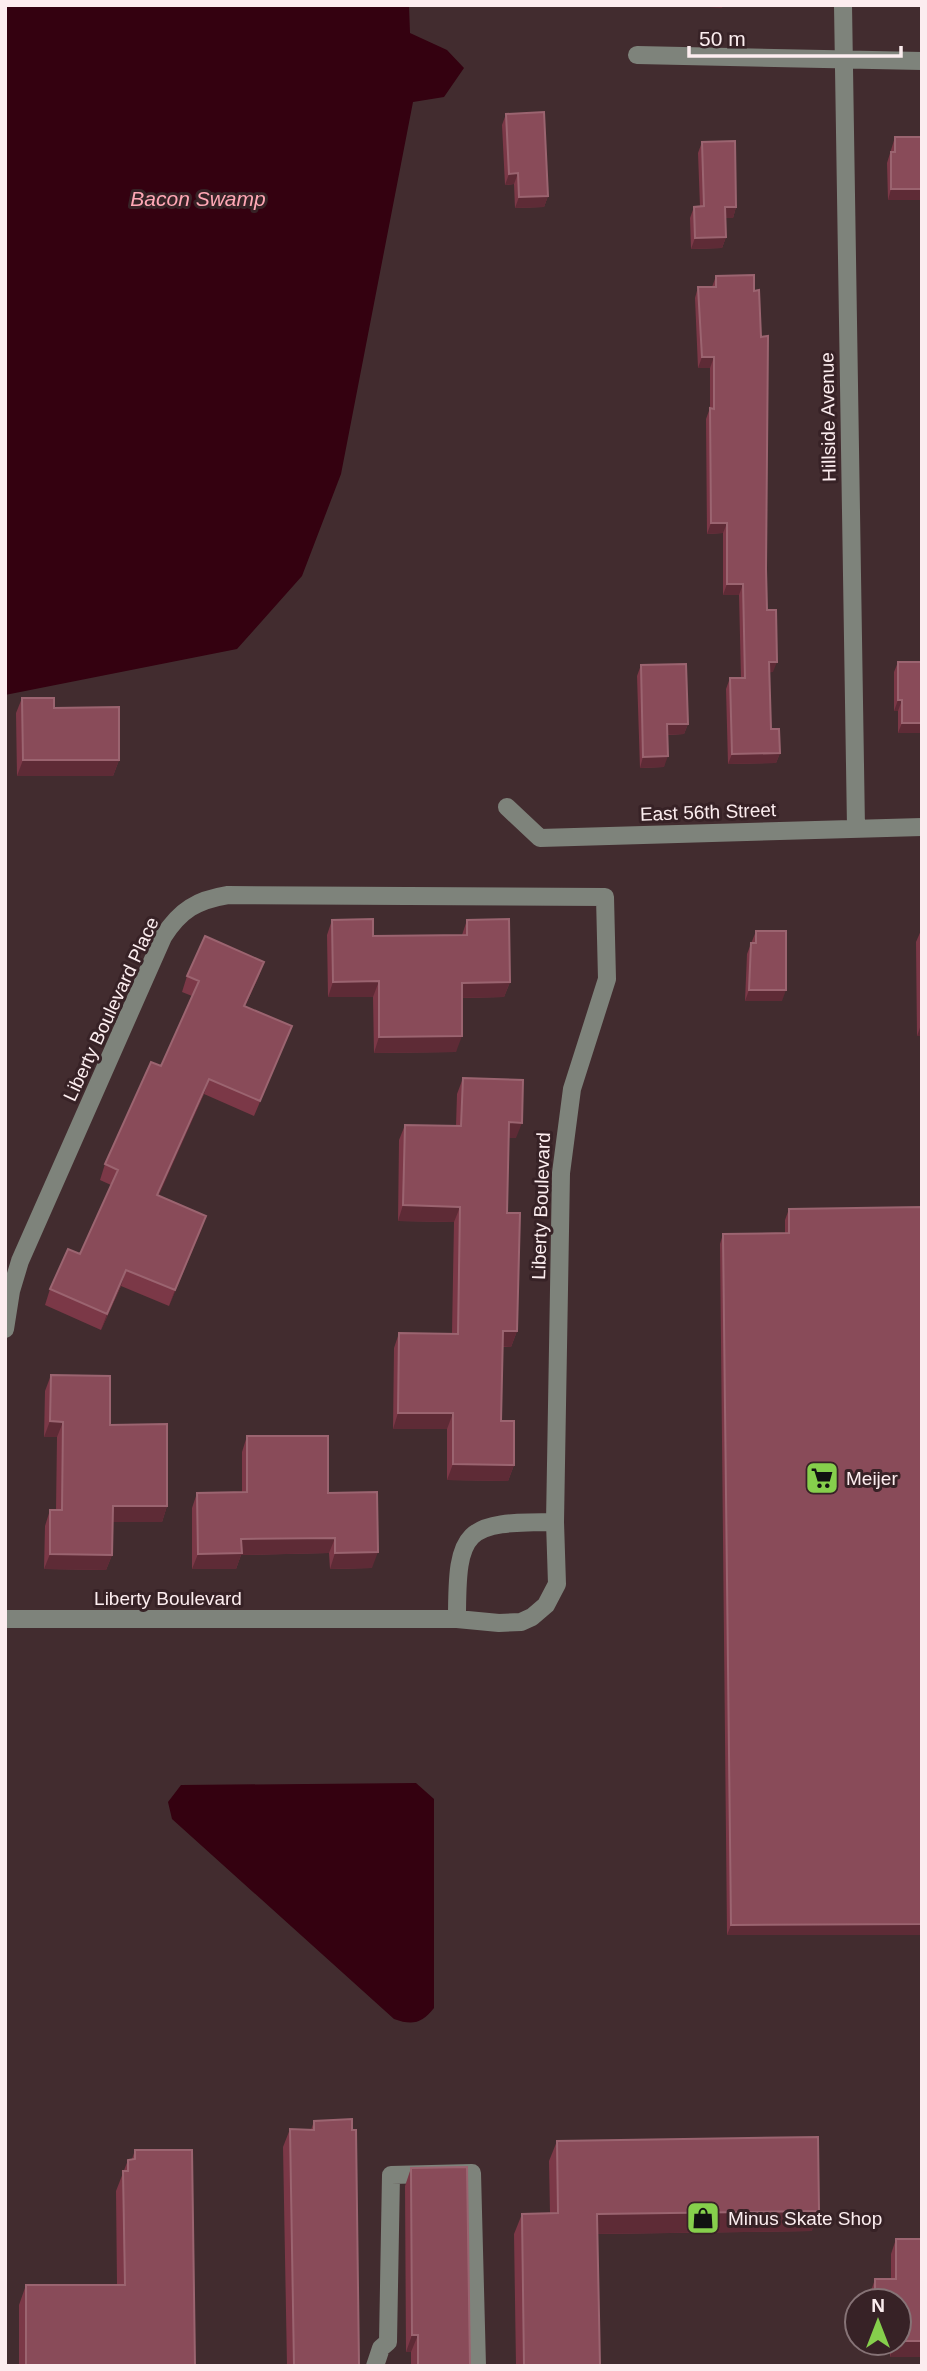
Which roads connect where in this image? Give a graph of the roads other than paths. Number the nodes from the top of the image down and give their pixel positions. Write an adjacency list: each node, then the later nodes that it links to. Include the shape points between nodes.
1 (843, 5): 3 (street, Hillside Avenue)
2 (637, 55): 3 (street)
3 (843, 61): 4 (street); 7 (street, Hillside Avenue)
4 (922, 61)
5 (507, 807): 7 (street, East 56th Street, via 540,838)
6 (922, 827): 7 (street, East 56th Street)
7 (856, 828)
8 (606, 897): 9 (street, Liberty Boulevard Place, via 228,895 181,911 163,937 20,1261); 10 (street, Liberty Boulevard, via 604,996 576,1074 565,1127 559,1224)
9 (5, 1329)
10 (555, 1522): 12 (street, via 501,1522 476,1532 457,1566); 12 (street, Liberty Boulevard, via 557,1584 538,1613 513,1623)
11 (5, 1619): 12 (street, Liberty Boulevard)
12 (457, 1619)
13 (375, 2366): 14 (street, via 388,2342 391,2175 472,2173)
14 (477, 2366)

